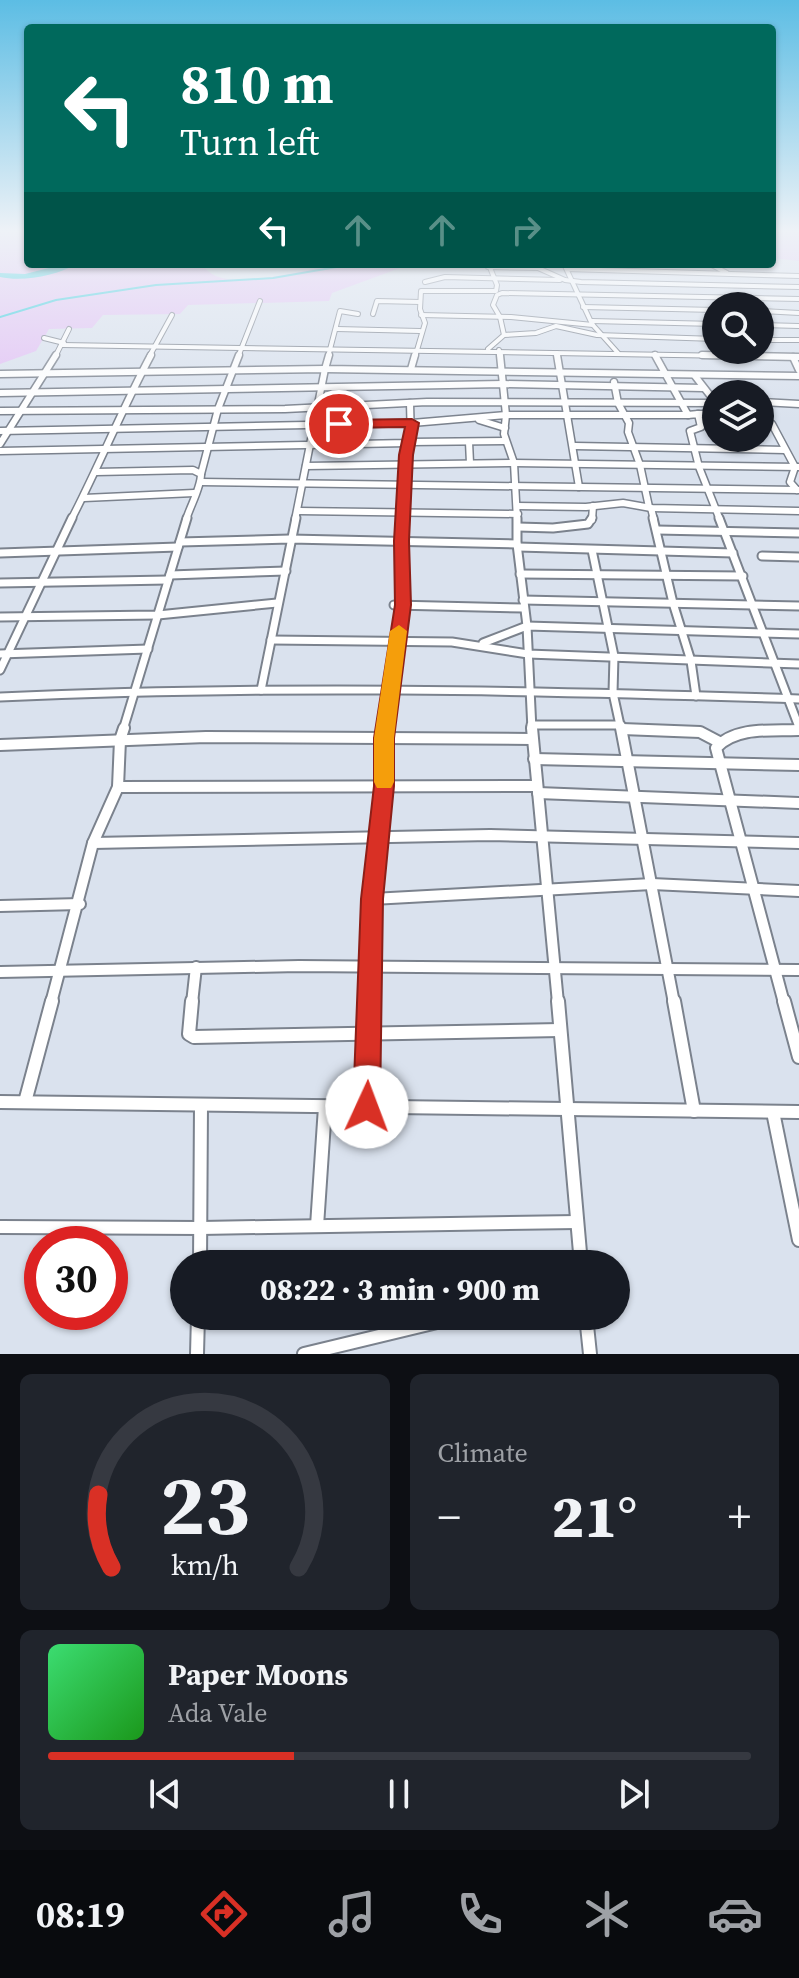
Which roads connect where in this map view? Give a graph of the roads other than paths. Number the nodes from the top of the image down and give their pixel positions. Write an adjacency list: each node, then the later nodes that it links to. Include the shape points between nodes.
1 (420, 293): 11 (street)
2 (495, 293): 20 (street, via 493,307)
3 (522, 293): 5 (street)
4 (657, 293): 6 (street)
5 (582, 294): 6 (street); 12 (street)
6 (658, 297): 7 (street)
7 (702, 298)
8 (774, 299): 9 (street)
9 (799, 299)
10 (260, 301): 38 (street, via 248,339)
11 (420, 302): 17 (street, via 377,301); 19 (street)
12 (583, 307): 13 (street); 21 (street)
13 (702, 310)
14 (774, 312): 15 (street)
15 (799, 313)
16 (358, 314): 27 (street, via 340,311)
17 (373, 314)
18 (172, 315): 37 (street)
19 (421, 315): 20 (street); 28 (street, via 425,323)
20 (500, 317): 21 (street); 24 (street)
21 (592, 323): 22 (street); 31 (street)
22 (702, 324)
23 (774, 325): 25 (street)
24 (502, 326): 29 (street); 30 (street)
25 (799, 326)
26 (69, 329): 36 (street)
27 (337, 329): 28 (street); 39 (street)
28 (420, 331): 40 (street)
29 (523, 334): 30 (street); 31 (street, via 556,326)
30 (504, 335): 41 (street)
31 (597, 335): 33 (street); 44 (street)
32 (44, 338): 36 (street)
33 (702, 339)
34 (774, 340): 35 (street)
35 (799, 340)
36 (63, 344): 37 (street); 54 (street)
37 (153, 346): 38 (street); 52 (street)
38 (240, 347): 39 (street); 51 (street)
39 (331, 347): 40 (street); 48 (street)
40 (414, 348): 41 (street); 49 (street)
41 (487, 350): 42 (street)
42 (499, 350): 43 (street); 50 (street)
43 (557, 353): 47 (street); 53 (street)
44 (618, 354): 45 (street); 47 (street)
45 (655, 355): 46 (street); 58 (street)
46 (796, 357): 56 (street)
47 (608, 365): 55 (street); 58 (street); 63 (street)
48 (325, 369): 49 (street); 51 (street); 66 (street)
49 (411, 369): 50 (street)
50 (501, 370): 53 (street); 60 (street)
51 (233, 371): 52 (street); 67 (street)
52 (140, 372): 54 (street); 69 (street)
53 (560, 372): 55 (street); 61 (street)
54 (46, 373): 57 (street); 70 (street)
55 (590, 373): 62 (street)
56 (799, 373): 59 (street)
57 (0, 374)
58 (666, 374): 59 (street); 64 (street)
59 (695, 376): 65 (street)
60 (503, 384): 61 (street); 66 (street); 72 (street)
61 (562, 385): 62 (street); 74 (street)
62 (587, 385): 63 (street)
63 (615, 385): 64 (street); 75 (street)
64 (672, 386): 68 (street); 76 (street)
65 (702, 386)
66 (321, 387): 67 (street); 81 (street)
67 (227, 388): 69 (street); 82 (street)
68 (702, 388)
69 (131, 390): 70 (street); 80 (street)
70 (34, 392): 71 (street); 84 (street)
71 (0, 393)
72 (502, 402): 73 (street); 74 (street); 87 (street)
73 (410, 403): 81 (street); 92 (street)
74 (564, 403): 75 (street); 88 (street)
75 (618, 403): 76 (street); 90 (street)
76 (679, 403): 78 (street); 89 (street)
77 (774, 403): 79 (street)
78 (702, 404)
79 (799, 404)
80 (122, 408): 82 (street); 84 (street); 95 (street)
81 (315, 408): 82 (street); 93 (street)
82 (218, 409): 94 (street)
83 (0, 411): 84 (street)
84 (20, 412): 99 (street)
85 (698, 414): 86 (street); 89 (street); 108 (street, via 701,427 690,431)
86 (702, 414)
87 (506, 415): 88 (street); 91 (street); 96 (street)
88 (569, 415): 90 (street); 105 (street)
89 (688, 415): 90 (street)
90 (625, 416): 106 (street)
91 (475, 419): 92 (street); 96 (street)
92 (412, 423): 93 (street); 101 (street)
93 (314, 424): 94 (street); 104 (street)
94 (214, 426): 95 (street); 107 (street)
95 (115, 428): 99 (street); 109 (street)
96 (505, 428): 100 (street)
97 (774, 428): 110 (street)
98 (0, 431): 99 (street)
99 (9, 431): 103 (street)
100 (505, 441): 102 (street); 113 (street)
101 (409, 442): 102 (street); 104 (street); 115 (street)
102 (469, 442): 112 (street)
103 (0, 444)
104 (310, 445): 107 (street); 117 (street)
105 (575, 446): 106 (street); 114 (street)
106 (633, 446): 108 (street); 116 (street)
107 (208, 448): 109 (street); 121 (street)
108 (694, 449): 110 (street); 118 (street)
109 (105, 450): 111 (street); 120 (street)
110 (785, 450): 119 (street)
111 (0, 451)
112 (470, 463): 113 (street); 115 (street)
113 (514, 463): 114 (street); 124 (street)
114 (578, 464): 116 (street); 125 (street)
115 (406, 465): 117 (street); 123 (street)
116 (640, 465): 118 (street); 126 (street)
117 (306, 466): 122 (street)
118 (699, 467): 119 (street); 127 (street)
119 (797, 467): 128 (street, via 790,482)
120 (96, 472): 121 (street, via 193,470); 130 (street)
121 (201, 478): 122 (street); 129 (street)
122 (305, 482): 123 (street); 135 (street)
123 (406, 484): 124 (street); 137 (street)
124 (517, 486): 125 (street); 134 (street)
125 (579, 487): 126 (street)
126 (646, 488): 127 (street); 132 (street)
127 (708, 489): 128 (street); 133 (street)
128 (798, 490)
129 (194, 493): 130 (street); 144 (street)
130 (84, 498): 147 (street)
131 (593, 506): 132 (street); 134 (street); 138 (street, via 588,524)
132 (650, 507): 133 (street); 139 (street)
133 (715, 509): 136 (street); 140 (street)
134 (517, 510): 137 (street); 138 (street)
135 (299, 511): 137 (street); 142 (street)
136 (799, 511)
137 (403, 513): 143 (street)
138 (518, 527): 145 (street)
139 (657, 530): 140 (street); 148 (street)
140 (725, 531): 141 (street); 150 (street)
141 (799, 533)
142 (290, 539): 143 (street); 144 (street); 153 (street)
143 (401, 541): 145 (street); 165 (street)
144 (179, 544): 147 (street); 157 (street)
145 (518, 545): 146 (street); 154 (street)
146 (592, 550): 148 (street); 155 (street)
147 (54, 551): 149 (street); 159 (street)
148 (663, 551): 150 (street); 158 (street)
149 (0, 553)
150 (733, 553): 156 (street)
151 (762, 556): 152 (street)
152 (799, 557)
153 (286, 571): 157 (street); 162 (street)
154 (520, 574): 155 (street); 164 (street)
155 (597, 575): 158 (street); 161 (street)
156 (743, 576): 158 (street); 167 (street)
157 (169, 577): 159 (street); 168 (street)
158 (667, 577): 163 (street)
159 (42, 582): 160 (street); 169 (street)
160 (0, 583)
161 (604, 601): 163 (street); 164 (street); 172 (street)
162 (277, 603): 168 (street); 176 (street)
163 (673, 603): 167 (street); 173 (street)
164 (524, 604): 165 (street); 171 (street)
165 (398, 605): 177 (street)
166 (799, 606): 167 (street)
167 (755, 607): 174 (street)
168 (158, 615): 169 (street); 179 (street)
169 (25, 616): 170 (street); 180 (street)
170 (0, 617)
171 (527, 626): 172 (street); 178 (street); 181 (street)
172 (609, 628): 173 (street); 182 (street)
173 (681, 629): 174 (street); 183 (street)
174 (765, 633): 175 (street); 184 (street)
175 (799, 634)
176 (271, 640): 177 (street); 187 (street)
177 (397, 640): 178 (street); 198 (street)
178 (480, 645): 181 (street)
179 (148, 649): 180 (street); 189 (street)
180 (3, 654): 186 (street)
181 (528, 654): 182 (street); 188 (street)
182 (614, 656): 183 (street); 190 (street)
183 (691, 661): 184 (street); 191 (street)
184 (777, 663): 185 (street); 193 (street)
185 (799, 664)
186 (0, 670)
187 (261, 690): 188 (street); 189 (street)
188 (529, 690): 190 (street); 195 (street)
189 (134, 691): 192 (street); 200 (street)
190 (613, 693): 191 (street); 196 (street)
191 (696, 696): 193 (street)
192 (0, 697)
193 (786, 699): 194 (street); 197 (street)
194 (799, 699)
195 (531, 725): 196 (street); 199 (street)
196 (621, 727): 201 (street, via 693,731); 204 (street)
197 (799, 729): 201 (street, via 744,733)
198 (384, 738): 199 (street); 200 (street); 207 (street)
199 (532, 739): 203 (street)
200 (120, 740): 202 (street); 208 (street)
201 (719, 742): 205 (street)
202 (0, 745)
203 (534, 759): 204 (street); 209 (street)
204 (627, 762): 205 (street); 210 (street)
205 (720, 764): 206 (street); 211 (street)
206 (799, 765)
207 (384, 786): 208 (street); 209 (street); 214 (street)
208 (118, 787): 217 (street)
209 (537, 790): 210 (street); 213 (street)
210 (636, 798): 211 (street); 215 (street)
211 (729, 801): 212 (street); 216 (street)
212 (799, 803)
213 (541, 835): 214 (street); 215 (street); 220 (street)
214 (378, 839): 217 (street); 223 (street)
215 (644, 840): 216 (street); 219 (street)
216 (739, 841): 218 (street); 221 (street)
217 (93, 843): 224 (street)
218 (799, 843)
219 (652, 884): 220 (street); 221 (street); 229 (street)
220 (546, 887): 223 (street); 227 (street)
221 (753, 889): 222 (street); 231 (street)
222 (799, 891)
223 (372, 899): 226 (street)
224 (80, 904): 225 (street); 230 (street)
225 (0, 906)
226 (370, 965): 227 (street); 228 (street); 235 (street)
227 (553, 965): 229 (street); 234 (street)
228 (196, 967): 230 (street); 235 (street, via 189,1024 194,1037)
229 (666, 968): 231 (street); 243 (street)
230 (60, 970): 233 (street); 238 (street)
231 (776, 970): 232 (street); 236 (street)
232 (799, 970)
233 (0, 972)
234 (560, 1030): 235 (street); 242 (street)
235 (369, 1034): 241 (street)
236 (799, 1057)
237 (0, 1102): 238 (street)
238 (25, 1102): 239 (street)
239 (201, 1105): 240 (street); 249 (street)
240 (325, 1107): 241 (street); 247 (street)
241 (367, 1107): 242 (street)
242 (569, 1110): 243 (street); 246 (street)
243 (694, 1111): 244 (street)
244 (773, 1112): 245 (street); 250 (street)
245 (799, 1112)
246 (577, 1222): 247 (street); 252 (street)
247 (317, 1226): 249 (street)
248 (0, 1227): 249 (street)
249 (201, 1228): 251 (street)
250 (799, 1240)
251 (200, 1250)
252 (580, 1250)
253 (198, 1330): 256 (street)
254 (404, 1330): 257 (street)
255 (587, 1330): 258 (street)
256 (197, 1354)
257 (304, 1354)
258 (590, 1354)

